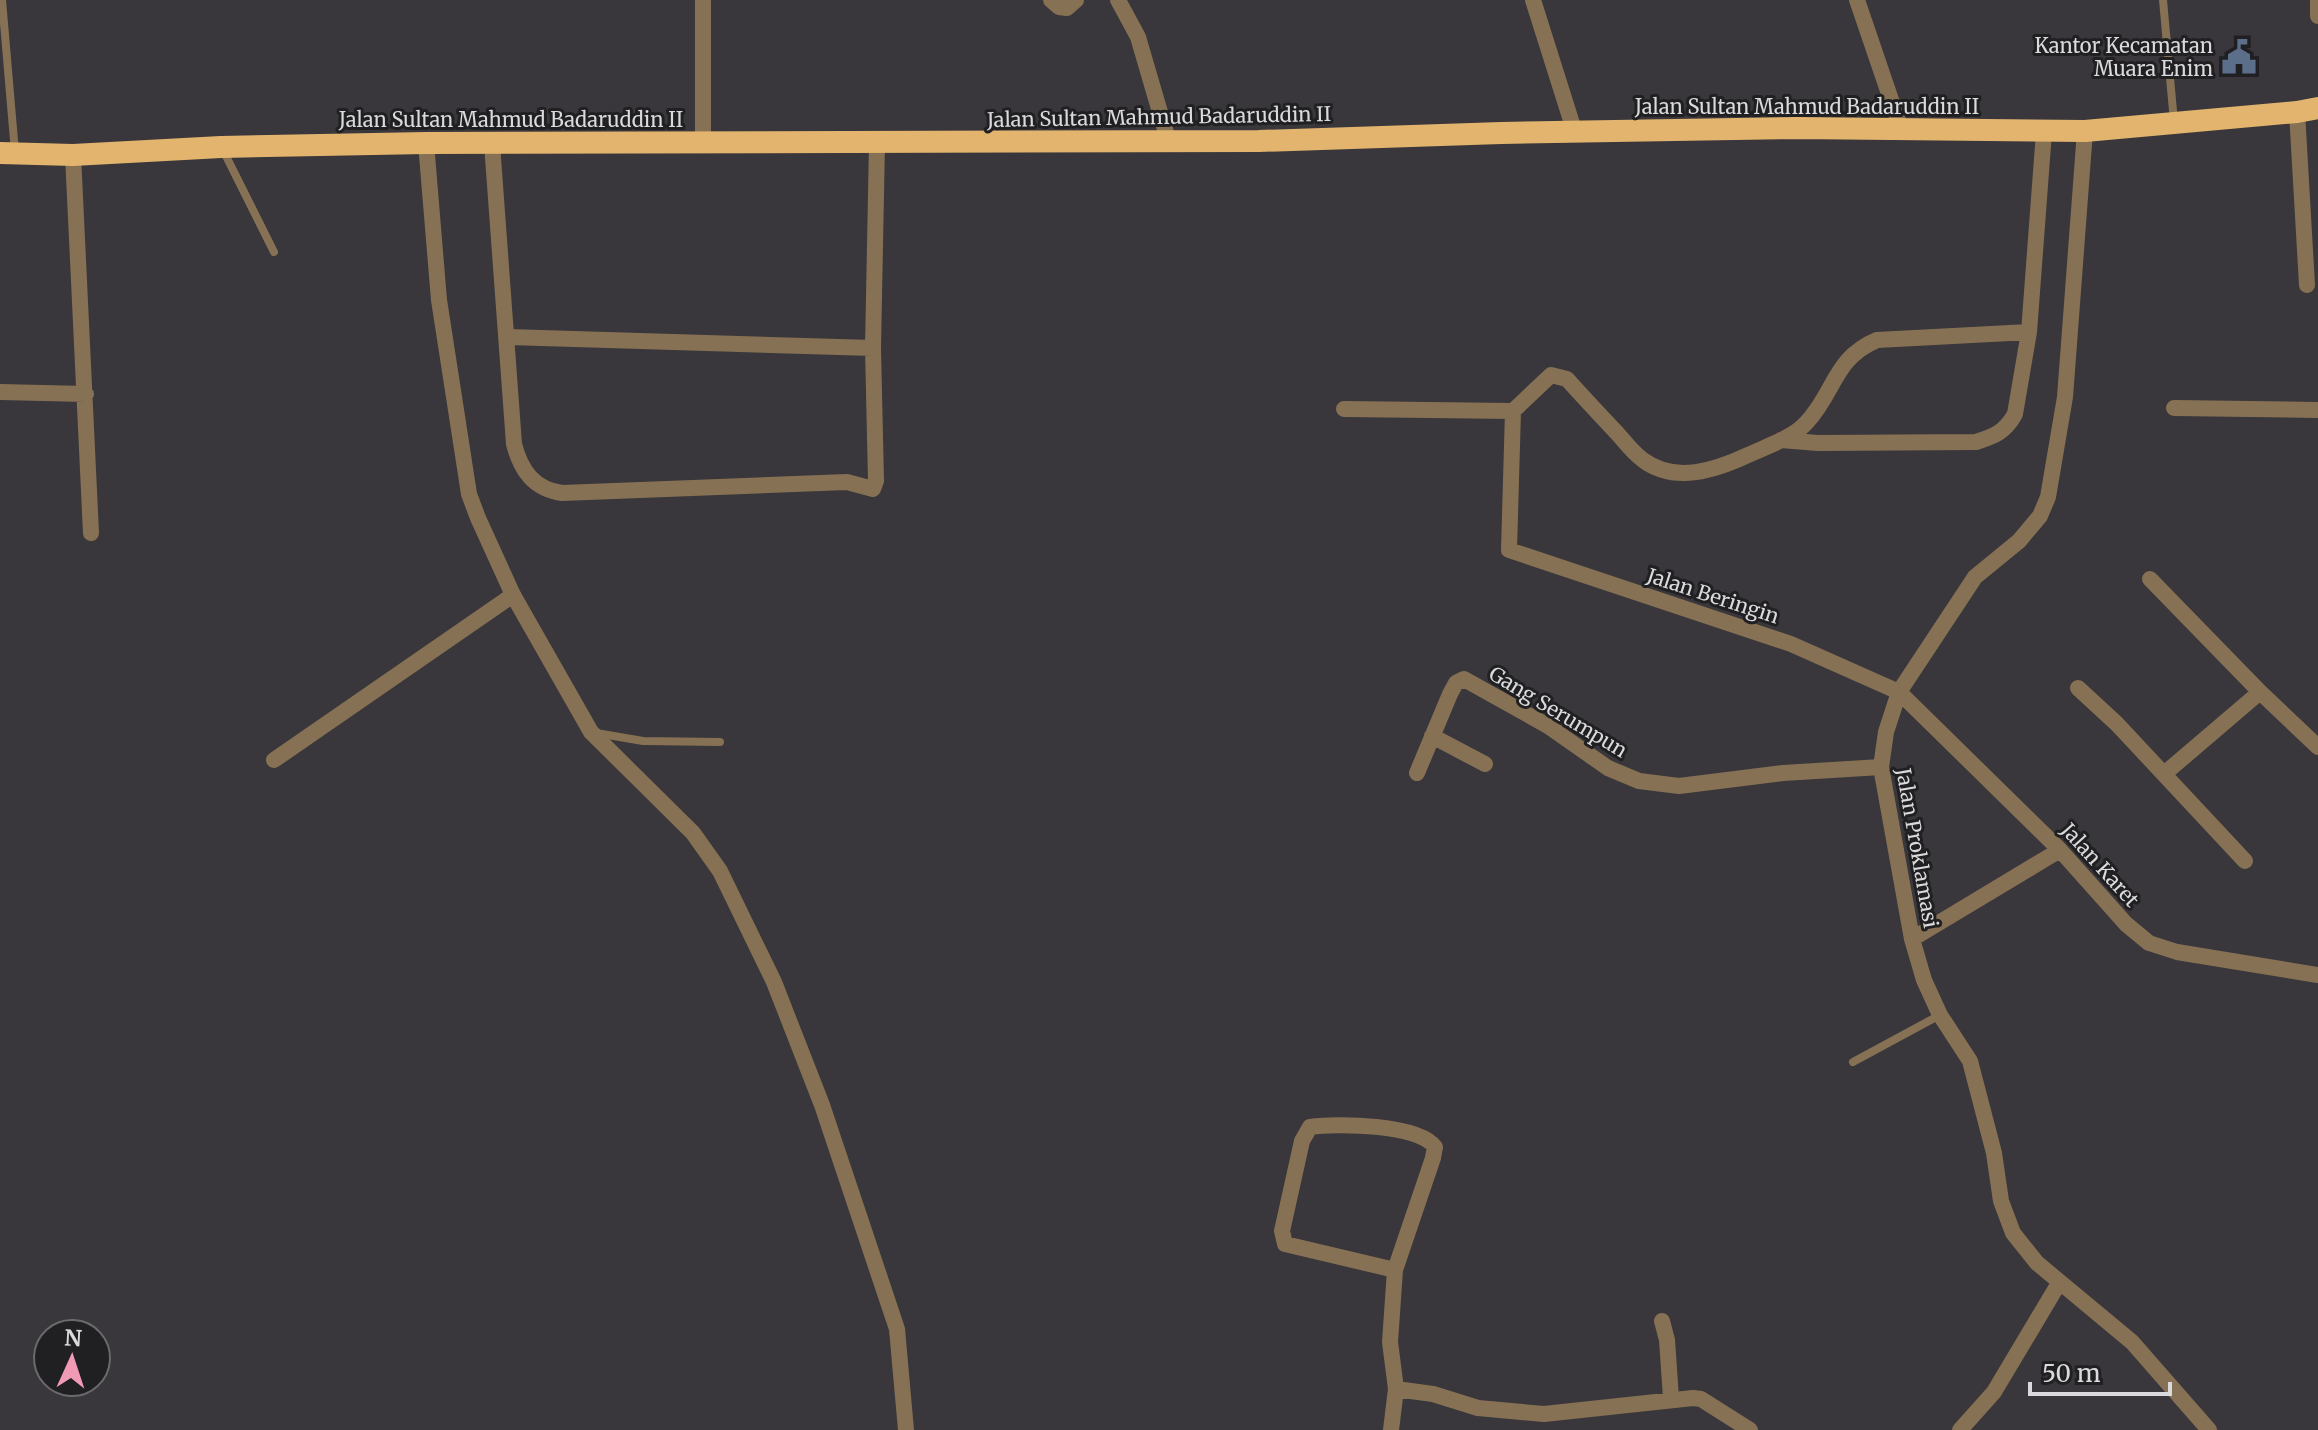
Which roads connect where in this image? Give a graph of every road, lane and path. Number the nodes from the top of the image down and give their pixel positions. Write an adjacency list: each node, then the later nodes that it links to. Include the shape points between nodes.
1 (2, 0): 23 (lane)
2 (703, 0): 17 (street)
3 (1051, 0): 4 (street, via 1067,8)
4 (1076, 0)
5 (1118, 0): 20 (street, via 1143,51)
6 (1533, 0): 16 (street)
7 (1857, 0): 13 (street)
8 (2163, 0): 12 (lane)
9 (2318, 0): 10 (street)
10 (2318, 16)
11 (2307, 110): 12 (highway, Jalan Sultan Mahmud Badaruddin II); 26 (street)
12 (2174, 123): 14 (highway, Jalan Sultan Mahmud Badaruddin II)
13 (1901, 129): 15 (highway, Jalan Sultan Mahmud Badaruddin II); 16 (highway, Jalan Sultan Mahmud Badaruddin II)
14 (2085, 131): 15 (highway, Jalan Sultan Mahmud Badaruddin II); 41 (street, Jalan Proklamasi, via 2065,397 2048,497 2019,541 1975,577)
15 (2044, 132): 27 (street)
16 (1575, 133): 20 (highway, Jalan Sultan Mahmud Badaruddin II)
17 (703, 142): 19 (highway, Jalan Sultan Mahmud Badaruddin II); 21 (highway, Jalan Sultan Mahmud Badaruddin II)
18 (426, 143): 21 (highway, Jalan Sultan Mahmud Badaruddin II); 22 (highway, Jalan Sultan Mahmud Badaruddin II); 39 (street, via 439,300 469,494)
19 (877, 143): 20 (highway, Jalan Sultan Mahmud Badaruddin II); 29 (street)
20 (1169, 143)
21 (492, 144): 28 (street)
22 (221, 147): 24 (highway, Jalan Sultan Mahmud Badaruddin II); 25 (lane)
23 (8, 153): 24 (highway, Jalan Sultan Mahmud Badaruddin II)
24 (73, 155): 31 (street)
25 (274, 252)
26 (2307, 285)
27 (2029, 332): 36 (street, via 1877,340 1858,347 1805,424); 36 (street, via 2015,414 1997,436 1976,442)
28 (508, 337): 29 (street); 29 (street, via 518,460 537,485 562,493 847,482 873,489)
29 (873, 348)
30 (0, 392): 31 (street)
31 (86, 394): 37 (street)
32 (2174, 408): 34 (street)
33 (1344, 409): 35 (street)
34 (2318, 410)
35 (1513, 411): 36 (street, via 1551,375 1567,379 1643,461 1682,474 1707,471); 41 (street, Jalan Beringin, via 1509,550 1791,644)
36 (1781, 440)
37 (91, 533)
38 (2150, 579): 42 (street)
39 (513, 595): 43 (street); 47 (street)
40 (2078, 688): 51 (street)
41 (1899, 692): 49 (street, Jalan Proklamasi); 52 (street, Jalan Karet)
42 (2260, 692): 46 (street); 51 (street)
43 (591, 732): 45 (lane, via 643,741); 63 (street, via 707,851 774,982 891,1305)
44 (1432, 736): 48 (street); 49 (street, Gang Serumpun, via 1456,683 1464,679 1548,726 1608,768 1639,781 1679,786); 50 (street, Gang Serumpun)
45 (720, 742)
46 (2318, 747)
47 (274, 760)
48 (1485, 764)
49 (1881, 767): 54 (street, Jalan Proklamasi)
50 (1417, 773)
51 (2164, 774): 53 (street)
52 (2060, 850): 54 (street); 55 (street, Jalan Karet, via 2149,943)
53 (2245, 861)
54 (1912, 939): 56 (street, Jalan Proklamasi)
55 (2318, 975)
56 (1940, 1015): 57 (lane); 59 (street, Jalan Proklamasi, via 1970,1061 2013,1233)
57 (1853, 1062)
58 (1395, 1270): 58 (street, via 1285,1244 1282,1231 1302,1141 1310,1127 1399,1130 1429,1139 1435,1147); 61 (street, via 1390,1342)
59 (2059, 1283): 66 (street, via 1994,1392); 67 (street, Jalan Proklamasi, via 2132,1342)
60 (1662, 1321): 62 (street)
61 (1396, 1389): 62 (street, via 1478,1408 1544,1414); 64 (street)
62 (1671, 1398): 65 (street, via 1701,1399)
63 (906, 1430)
64 (1391, 1430)
65 (1750, 1430)
66 (1960, 1430)
67 (2209, 1430)

